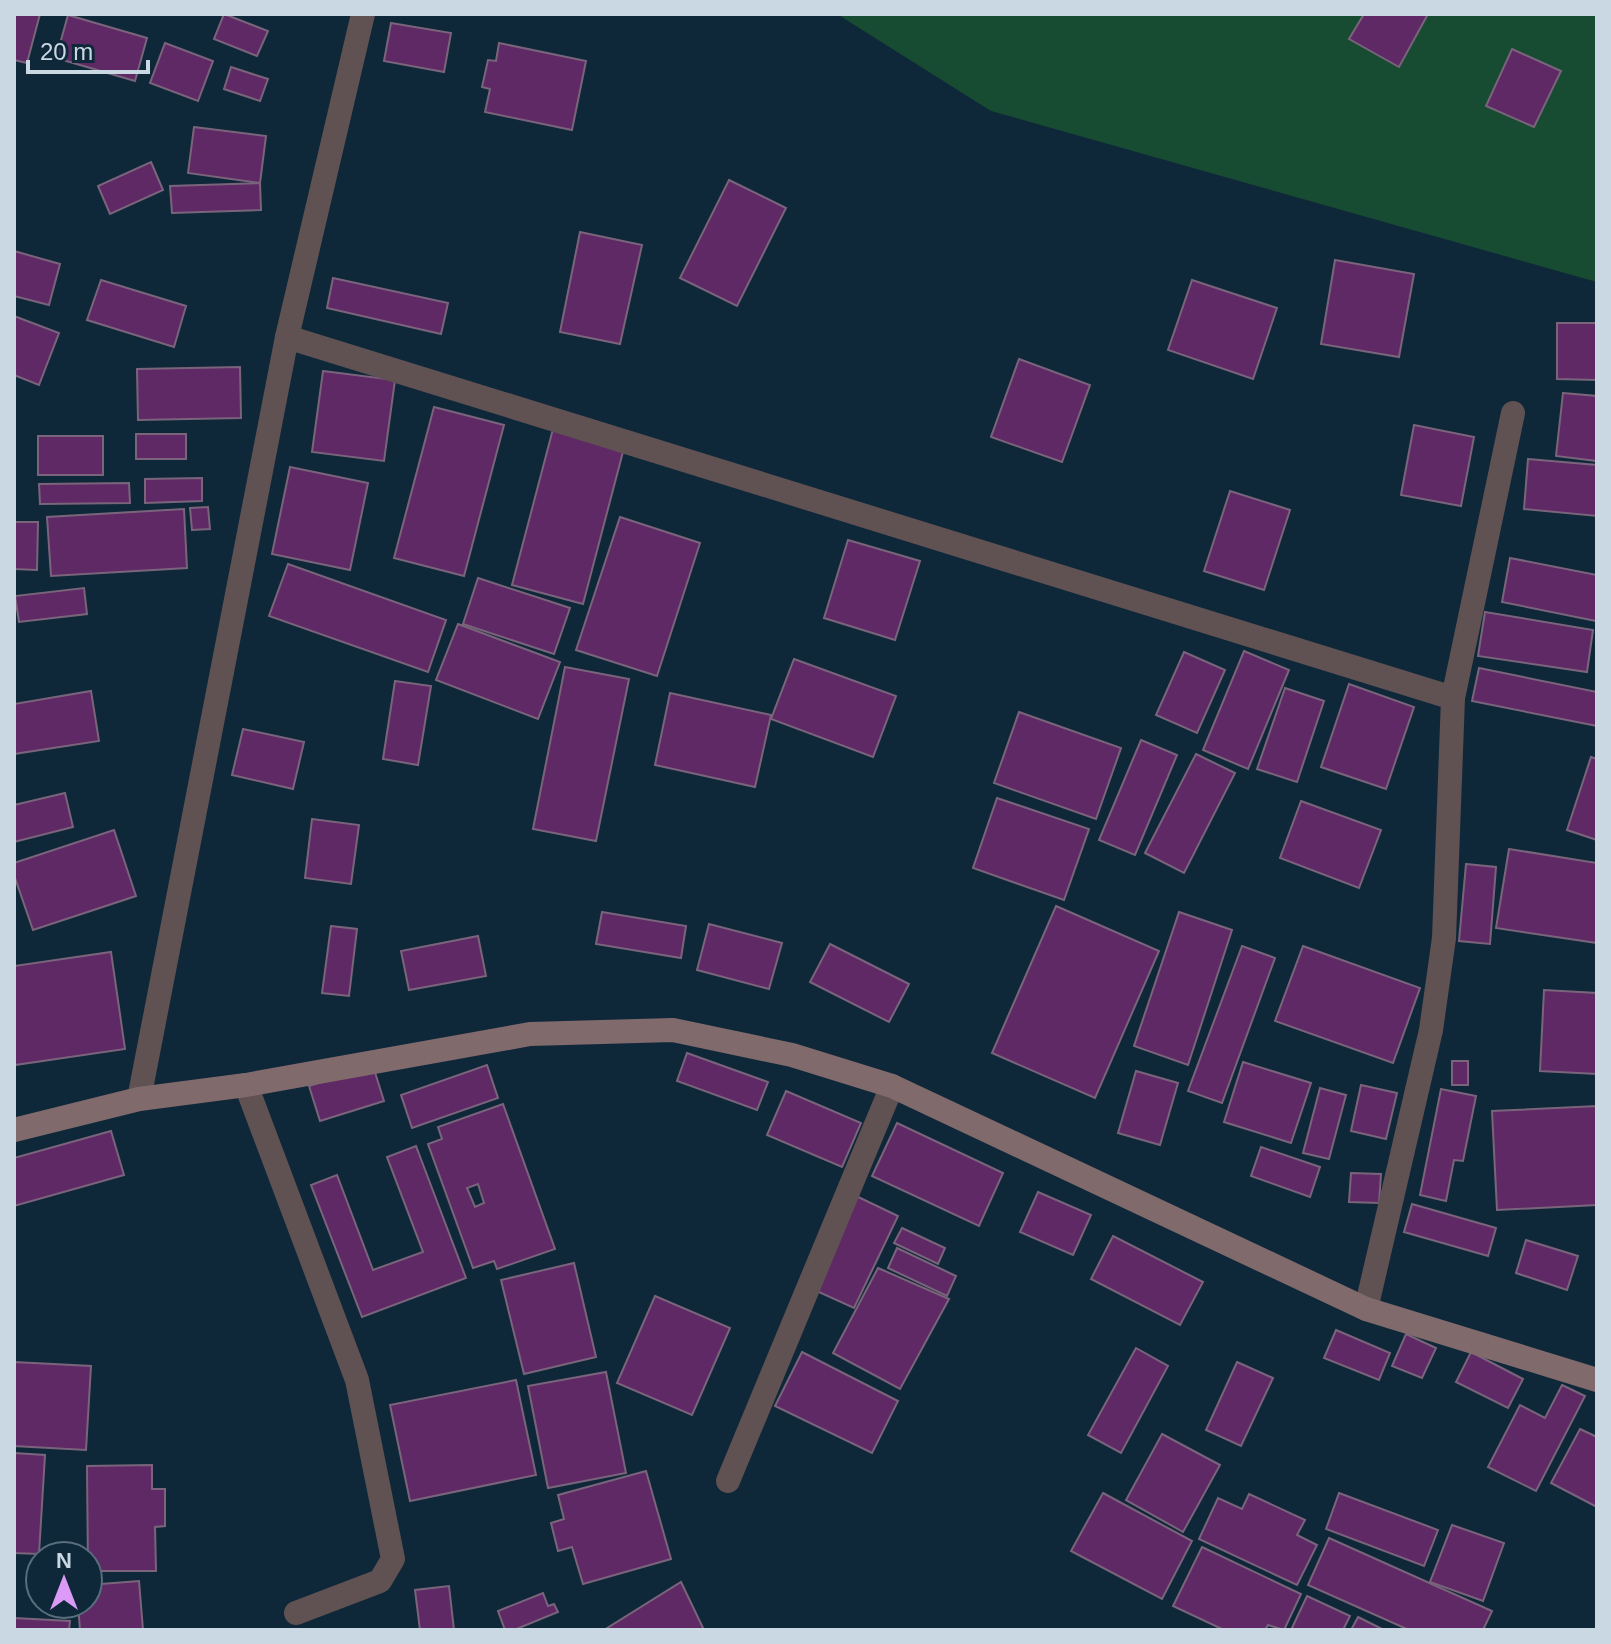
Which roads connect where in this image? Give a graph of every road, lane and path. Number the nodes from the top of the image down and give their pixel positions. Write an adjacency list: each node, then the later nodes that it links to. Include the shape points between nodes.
1 (363, 14): 2 (street)
2 (287, 337): 4 (street); 7 (street)
3 (1513, 413): 4 (street)
4 (1453, 698): 9 (street, via 1444,938 1431,1030)
5 (246, 1085): 6 (street, via 530,1034 673,1030 792,1055); 7 (street); 12 (street, via 357,1380 393,1559 380,1581)
6 (892, 1086): 9 (street); 11 (street)
7 (139, 1099): 8 (street)
8 (14, 1130)
9 (1366, 1309): 10 (street)
10 (1597, 1380)
11 (728, 1481)
12 (296, 1613)

